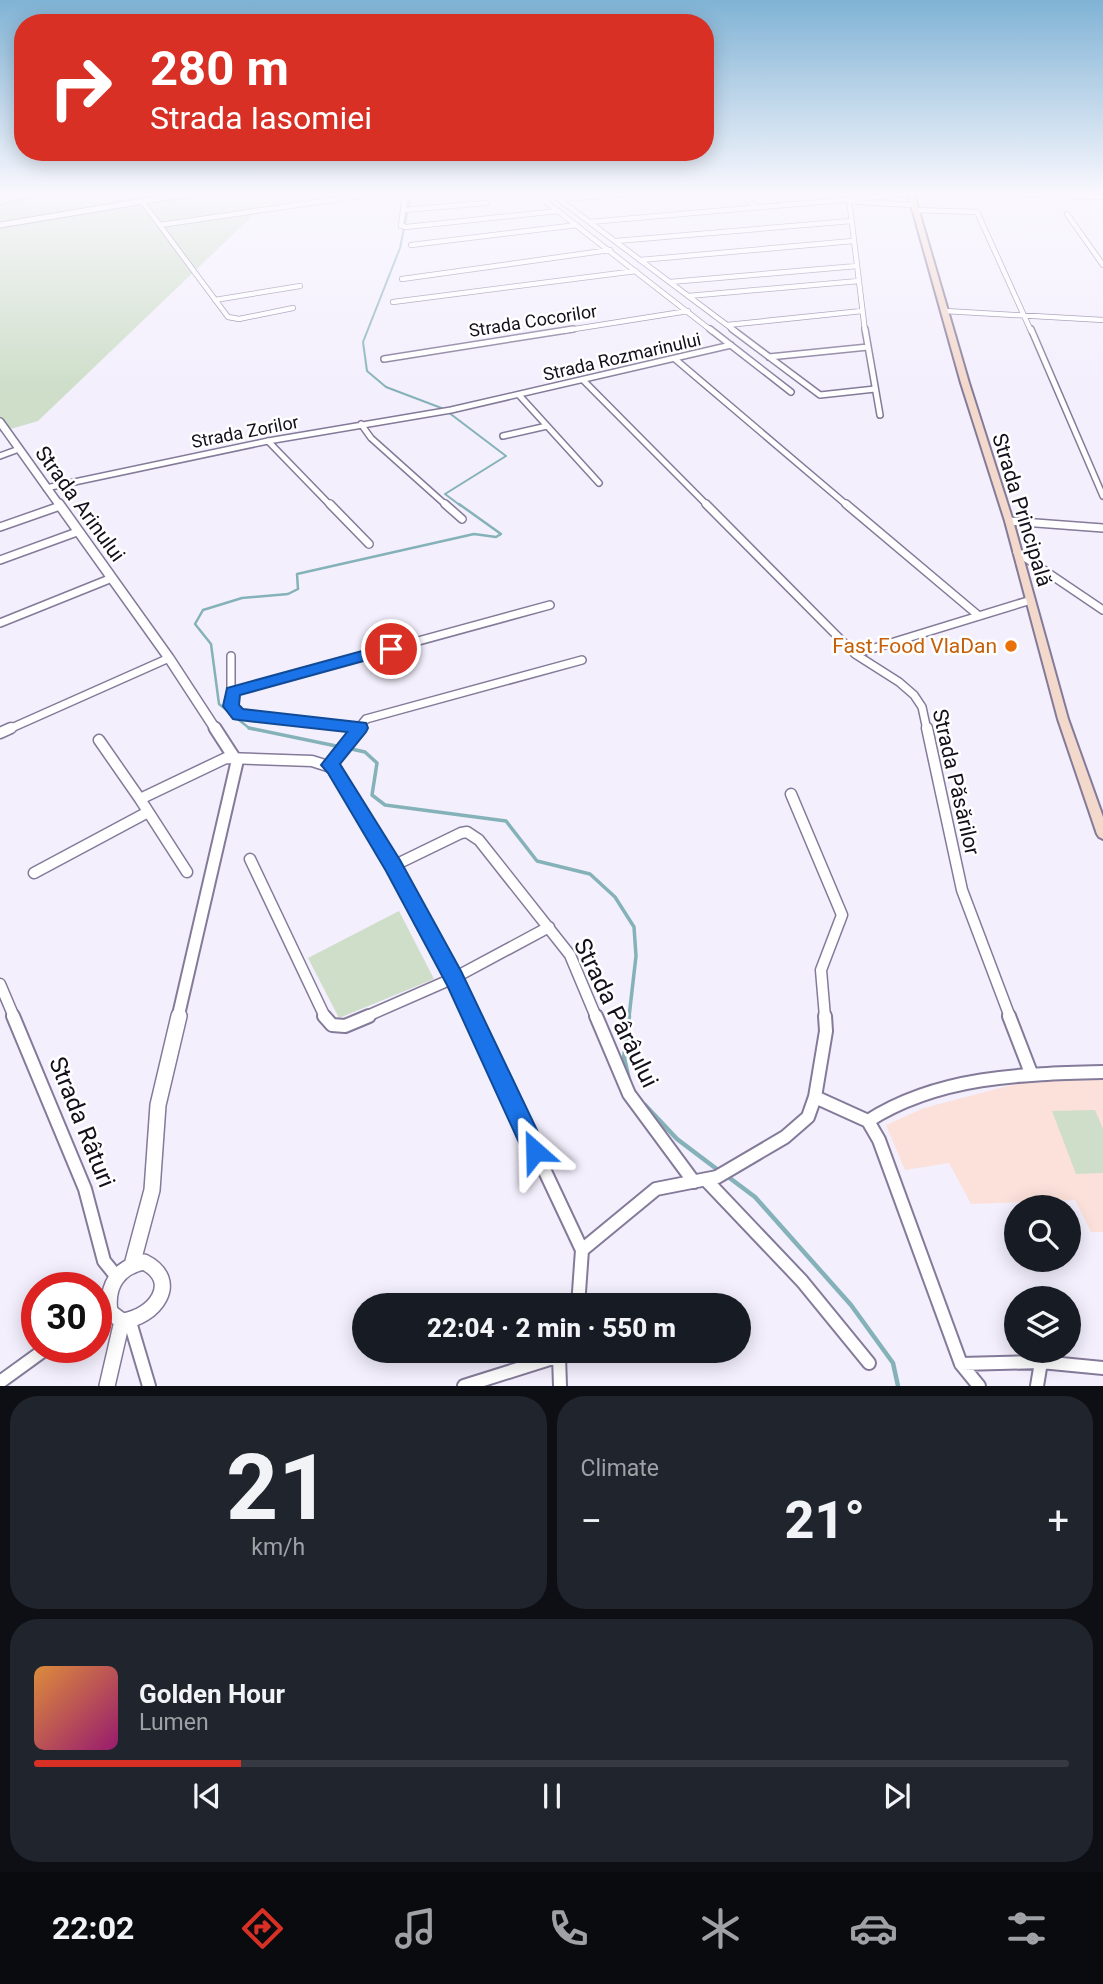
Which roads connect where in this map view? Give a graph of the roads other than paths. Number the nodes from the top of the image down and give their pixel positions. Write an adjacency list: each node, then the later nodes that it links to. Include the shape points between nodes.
1 (185, 259): 16 (street)
2 (548, 259): 11 (street)
3 (621, 259): 10 (street)
4 (655, 259): 8 (street)
5 (856, 259): 9 (street)
6 (929, 259): 20 (main road, Strada Principală)
7 (998, 259): 22 (street)
8 (640, 260): 13 (street)
9 (857, 266): 12 (street); 13 (street)
10 (636, 271): 17 (street); 21 (street)
11 (402, 279)
12 (859, 281): 15 (street); 19 (street)
13 (670, 282): 15 (street)
14 (300, 286): 16 (street)
15 (688, 296): 24 (street)
16 (215, 300): 18 (street, via 232,318)
17 (393, 302)
18 (293, 308)
19 (862, 311): 24 (street); 26 (street)
20 (945, 311): 22 (street); 48 (main road, Strada Principală)
21 (688, 312): 25 (street); 28 (street, Strada Cocorilor)
22 (1024, 316): 23 (street); 45 (street)
23 (1103, 320)
24 (727, 325): 27 (street)
25 (731, 345): 29 (street, Strada Rozmarinului); 32 (street)
26 (868, 346): 27 (street); 31 (street)
27 (769, 357): 31 (street, via 820,395)
28 (384, 359)
29 (675, 359): 30 (street, Strada Rozmarinului); 59 (street)
30 (583, 380): 33 (street, Strada Rozmarinului); 61 (street, Strada Păsărilor)
31 (876, 389): 35 (street)
32 (791, 393)
33 (519, 395): 34 (street, Strada Rozmarinului); 38 (street, Strada Rozmarinului)
34 (451, 410): 37 (street, Strada Zorilor)
35 (880, 415)
36 (0, 422): 41 (street, Strada Arinului)
37 (361, 424): 40 (street, Strada Zorilor); 47 (street)
38 (547, 426): 39 (street); 43 (street, Strada Rozmarinului)
39 (502, 436)
40 (268, 441): 44 (street, Strada Zorilor); 52 (street)
41 (19, 449): 42 (street); 44 (street, Strada Arinului)
42 (0, 456)
43 (599, 482)
44 (46, 488): 46 (street, Strada Arinului)
45 (1103, 496)
46 (60, 506): 49 (street); 51 (street, Strada Arinului)
47 (462, 519)
48 (1009, 522): 50 (street); 53 (main road, Strada Principală)
49 (0, 527)
50 (1103, 528)
51 (77, 532): 54 (street); 55 (street, Strada Arinului)
52 (369, 544)
53 (1017, 552): 56 (main road, Strada Principală); 58 (street)
54 (0, 560)
55 (112, 578): 60 (street, Strada Arinului); 63 (street, Strada Arinului)
56 (1031, 600): 59 (street); 74 (main road, Strada Principală, via 1063,719)
57 (550, 605): 65 (street)
58 (1102, 609)
59 (979, 616): 61 (street)
60 (0, 623)
61 (855, 654): 83 (street, Strada Păsărilor, via 899,682 922,707 962,890)
62 (231, 656): 65 (street)
63 (169, 658): 67 (street); 69 (street, Strada Arinului)
64 (582, 660): 66 (street, via 366,719)
65 (232, 692): 66 (street, via 231,706 239,714)
66 (360, 728): 70 (street)
67 (0, 733)
68 (99, 740): 72 (street)
69 (236, 757): 70 (street); 72 (street, via 220,760); 88 (street, via 158,1105 152,1190)
70 (329, 765): 76 (street)
71 (791, 794): 84 (street, via 842,915 821,970 826,1031)
72 (139, 799): 73 (street)
73 (148, 812): 77 (street); 78 (street)
74 (1103, 834)
75 (250, 859): 80 (street, via 332,1025 345,1026)
76 (393, 866): 79 (street, Strada Pârâului, via 467,832 479,840); 80 (street)
77 (187, 872)
78 (34, 873)
79 (549, 927): 80 (street); 86 (street, Strada Pârâului, via 569,954 628,1094)
80 (454, 978): 87 (street)
81 (0, 984): 89 (street, Strada Râturi, via 85,1189 104,1261)
82 (1103, 1072): 83 (street)
83 (1031, 1073): 85 (street, via 930,1091)
84 (815, 1097): 85 (street); 86 (street, via 808,1117 792,1131)
85 (868, 1121): 101 (street)
86 (706, 1180): 87 (street, via 656,1189); 97 (street, Strada Pârâului, via 802,1281)
87 (582, 1250): 91 (street)
88 (132, 1265): 89 (street); 93 (street, via 151,1264 162,1283 153,1308)
89 (117, 1277): 90 (street)
90 (112, 1284)
91 (579, 1293)
92 (112, 1316): 93 (street)
93 (126, 1322): 104 (street); 105 (street)
94 (26, 1363): 103 (street)
95 (532, 1363): 106 (street)
96 (560, 1363): 107 (street)
97 (869, 1363)
98 (1004, 1363): 101 (street)
99 (1041, 1363): 109 (street)
100 (1051, 1363): 102 (street)
101 (961, 1364): 108 (street)
102 (1103, 1368)
103 (0, 1382)
104 (107, 1385)
105 (149, 1385)
106 (464, 1385)
107 (560, 1385)
108 (979, 1385)
109 (1037, 1385)

